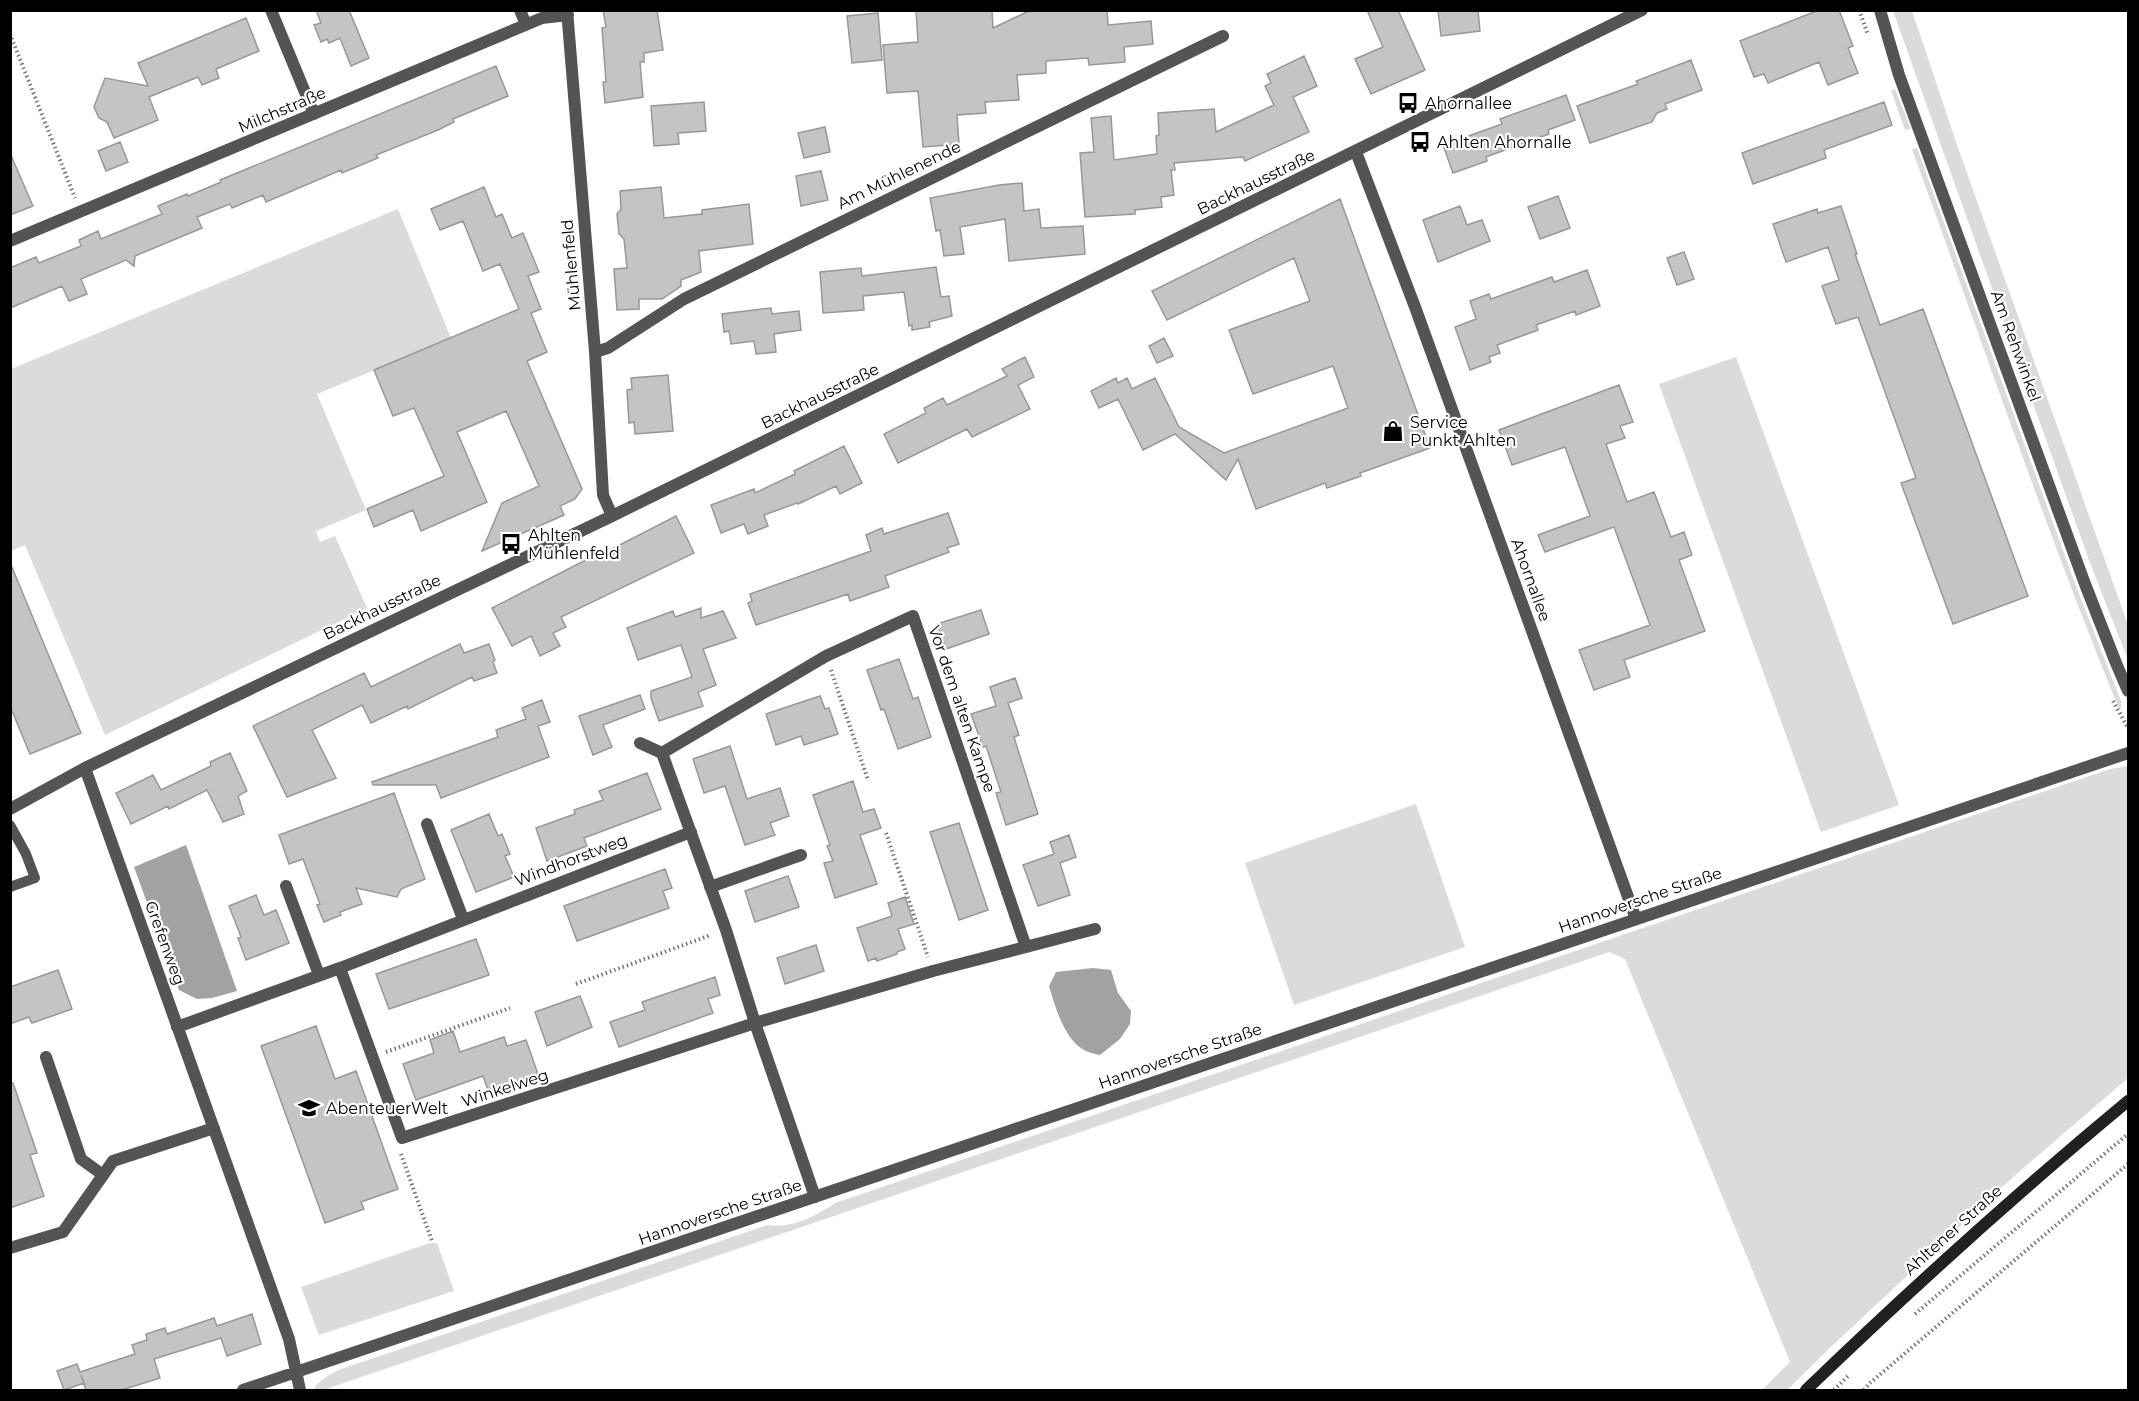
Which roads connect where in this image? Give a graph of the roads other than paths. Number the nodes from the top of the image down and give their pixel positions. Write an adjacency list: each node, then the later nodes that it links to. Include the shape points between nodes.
1 (271, 10): 8 (street)
2 (520, 10): 6 (street)
3 (1642, 10): 9 (street, Backhausstraße)
4 (1880, 10): 13 (street, Am Rehwinkel, via 1931,163)
5 (567, 13): 6 (street, Milchstraße); 11 (street, Mühlenfeld)
6 (526, 25): 8 (street, Milchstraße)
7 (1223, 36): 11 (street, Am Mühlenende, via 684,298 608,348)
8 (314, 114): 10 (street, Milchstraße)
9 (1356, 152): 12 (street, Backhausstraße); 26 (street, Ahornallee)
10 (10, 241)
11 (595, 352): 12 (street, Mühlenfeld, via 603,495)
12 (612, 516): 17 (street, Backhausstraße)
13 (2128, 691)
14 (640, 742): 15 (street)
15 (662, 753): 21 (street); 29 (street, Vor dem alten Kampe, via 826,656 913,616)
16 (2128, 753): 26 (street, Hannoversche Straße)
17 (85, 768): 18 (street, Backhausstraße); 33 (street, Grefenweg)
18 (10, 808)
19 (428, 824): 27 (street)
20 (10, 825): 24 (lane, via 35,878)
21 (691, 832): 25 (street); 27 (street, Windhorstweg)
22 (801, 855): 25 (street)
23 (286, 886): 31 (street)
24 (10, 887)
25 (710, 887): 32 (street)
26 (1636, 919): 38 (street, Hannoversche Straße)
27 (463, 920): 30 (street, Windhorstweg)
28 (1095, 929): 29 (street)
29 (1026, 947): 32 (street)
30 (340, 968): 31 (street, Windhorstweg); 32 (street, Winkelweg, via 402,1138)
31 (319, 975): 33 (street, Windhorstweg)
32 (755, 1023): 38 (street)
33 (177, 1027): 36 (street, Grefenweg)
34 (46, 1056): 37 (street, via 81,1159)
35 (2128, 1101): 43 (main road, Ahltener Straße, via 1992,1217)
36 (214, 1128): 37 (street, via 113,1161); 40 (street, Grefenweg)
37 (103, 1175): 39 (street, via 63,1232)
38 (814, 1197): 40 (street, Hannoversche Straße)
39 (10, 1248)
40 (296, 1372): 41 (street, Hannoversche Straße); 42 (street, Grefenweg)
41 (243, 1390)
42 (300, 1390)
43 (1806, 1390)

